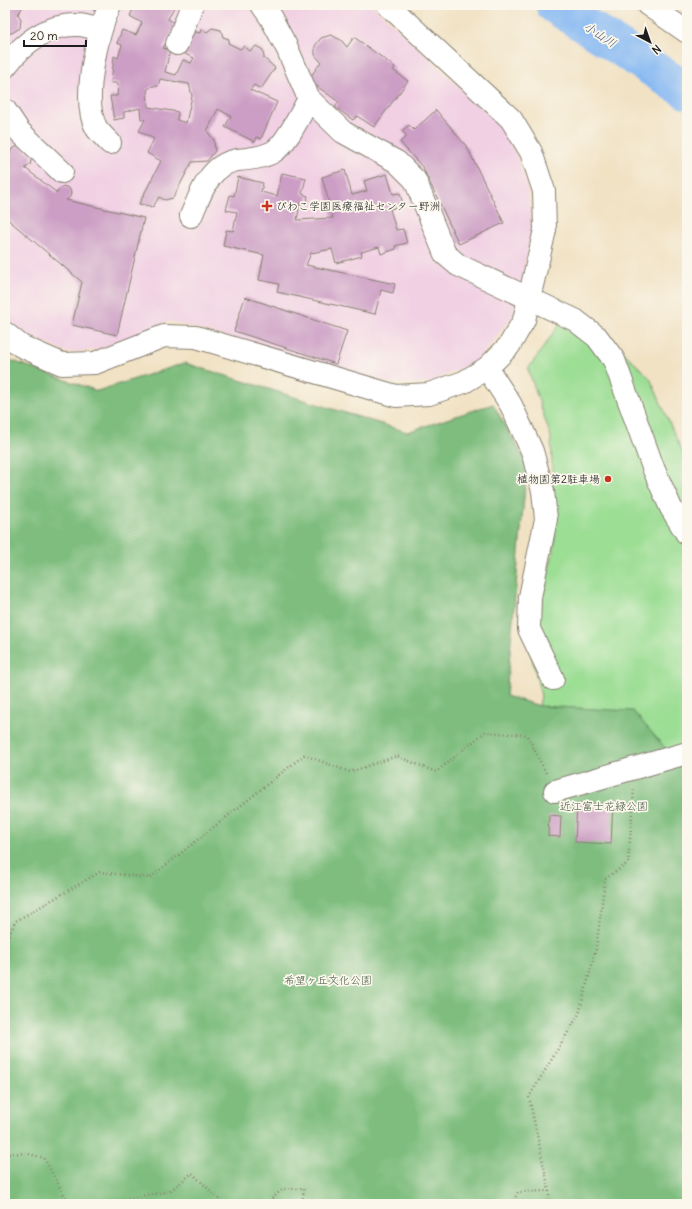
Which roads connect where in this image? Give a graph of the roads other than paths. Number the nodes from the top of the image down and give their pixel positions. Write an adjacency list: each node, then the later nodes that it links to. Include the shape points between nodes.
1 (110, 5): 6 (street)
2 (192, 5): 8 (street)
3 (262, 5): 10 (street, via 287,48)
4 (388, 5): 15 (street, via 511,119 531,152 544,192 545,230)
5 (648, 5): 7 (street)
6 (100, 30): 9 (street, via 79,25 57,27 35,36); 12 (street, via 92,69 90,107 97,128)
7 (687, 32)
8 (177, 44)
9 (5, 66)
10 (310, 99): 14 (street, via 287,137 274,151 262,157 232,161 215,169); 15 (street, via 343,132 397,162 415,180 445,254 458,265)
11 (5, 110): 13 (street, via 19,131)
12 (110, 143)
13 (62, 172)
14 (191, 216)
15 (529, 298): 17 (street, via 524,320 509,346); 18 (street, via 575,320 597,337 614,360 654,470 670,508)
16 (5, 333): 17 (street, via 21,346 62,364 94,363 164,336 196,337 396,396 429,394 464,382)
17 (487, 368): 19 (street, via 511,405 532,451 543,491 546,520 530,596 529,629)
18 (687, 534)
19 (553, 679)
20 (687, 753): 21 (street)
21 (555, 791)

